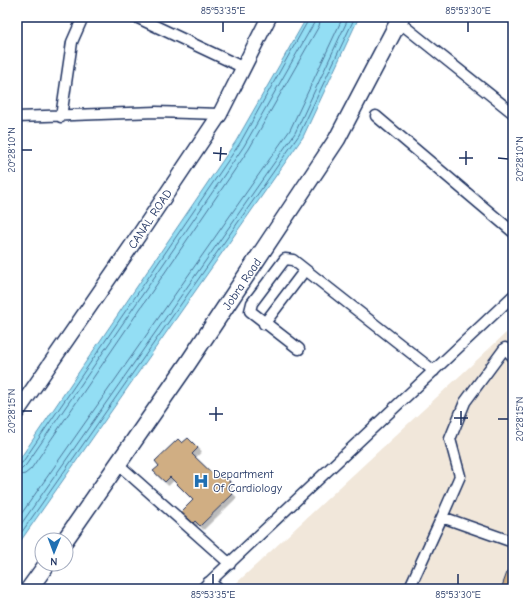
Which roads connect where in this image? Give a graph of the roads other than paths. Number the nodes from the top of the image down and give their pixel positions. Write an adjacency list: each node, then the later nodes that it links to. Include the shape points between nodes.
1 (83, 17): 10 (street, via 72,42)
2 (136, 17): 5 (street)
3 (269, 17): 5 (main road, CANAL ROAD)
4 (400, 20): 6 (street); 19 (main road, Jobra Road, via 337,139)
5 (242, 67): 7 (main road, CANAL ROAD)
6 (513, 113)
7 (220, 114): 10 (street, via 156,112); 18 (main road, CANAL ROAD)
8 (376, 116): 11 (street)
9 (17, 117): 10 (street)
10 (61, 117)
11 (513, 232)
12 (305, 270): 14 (street); 14 (street, via 293,260 285,259 252,303 250,312); 17 (street)
13 (513, 296): 17 (street)
14 (264, 324): 15 (street)
15 (299, 349)
16 (513, 358): 20 (street, via 505,348 465,402 450,439 460,476)
17 (434, 371): 23 (street)
18 (17, 412)
19 (119, 465): 21 (main road, Jobra Road); 23 (street)
20 (442, 517): 22 (street); 27 (street)
21 (71, 532)
22 (513, 542)
23 (230, 564): 25 (street)
24 (41, 572): 26 (main road)
25 (209, 587)
26 (29, 589)
27 (409, 589)

